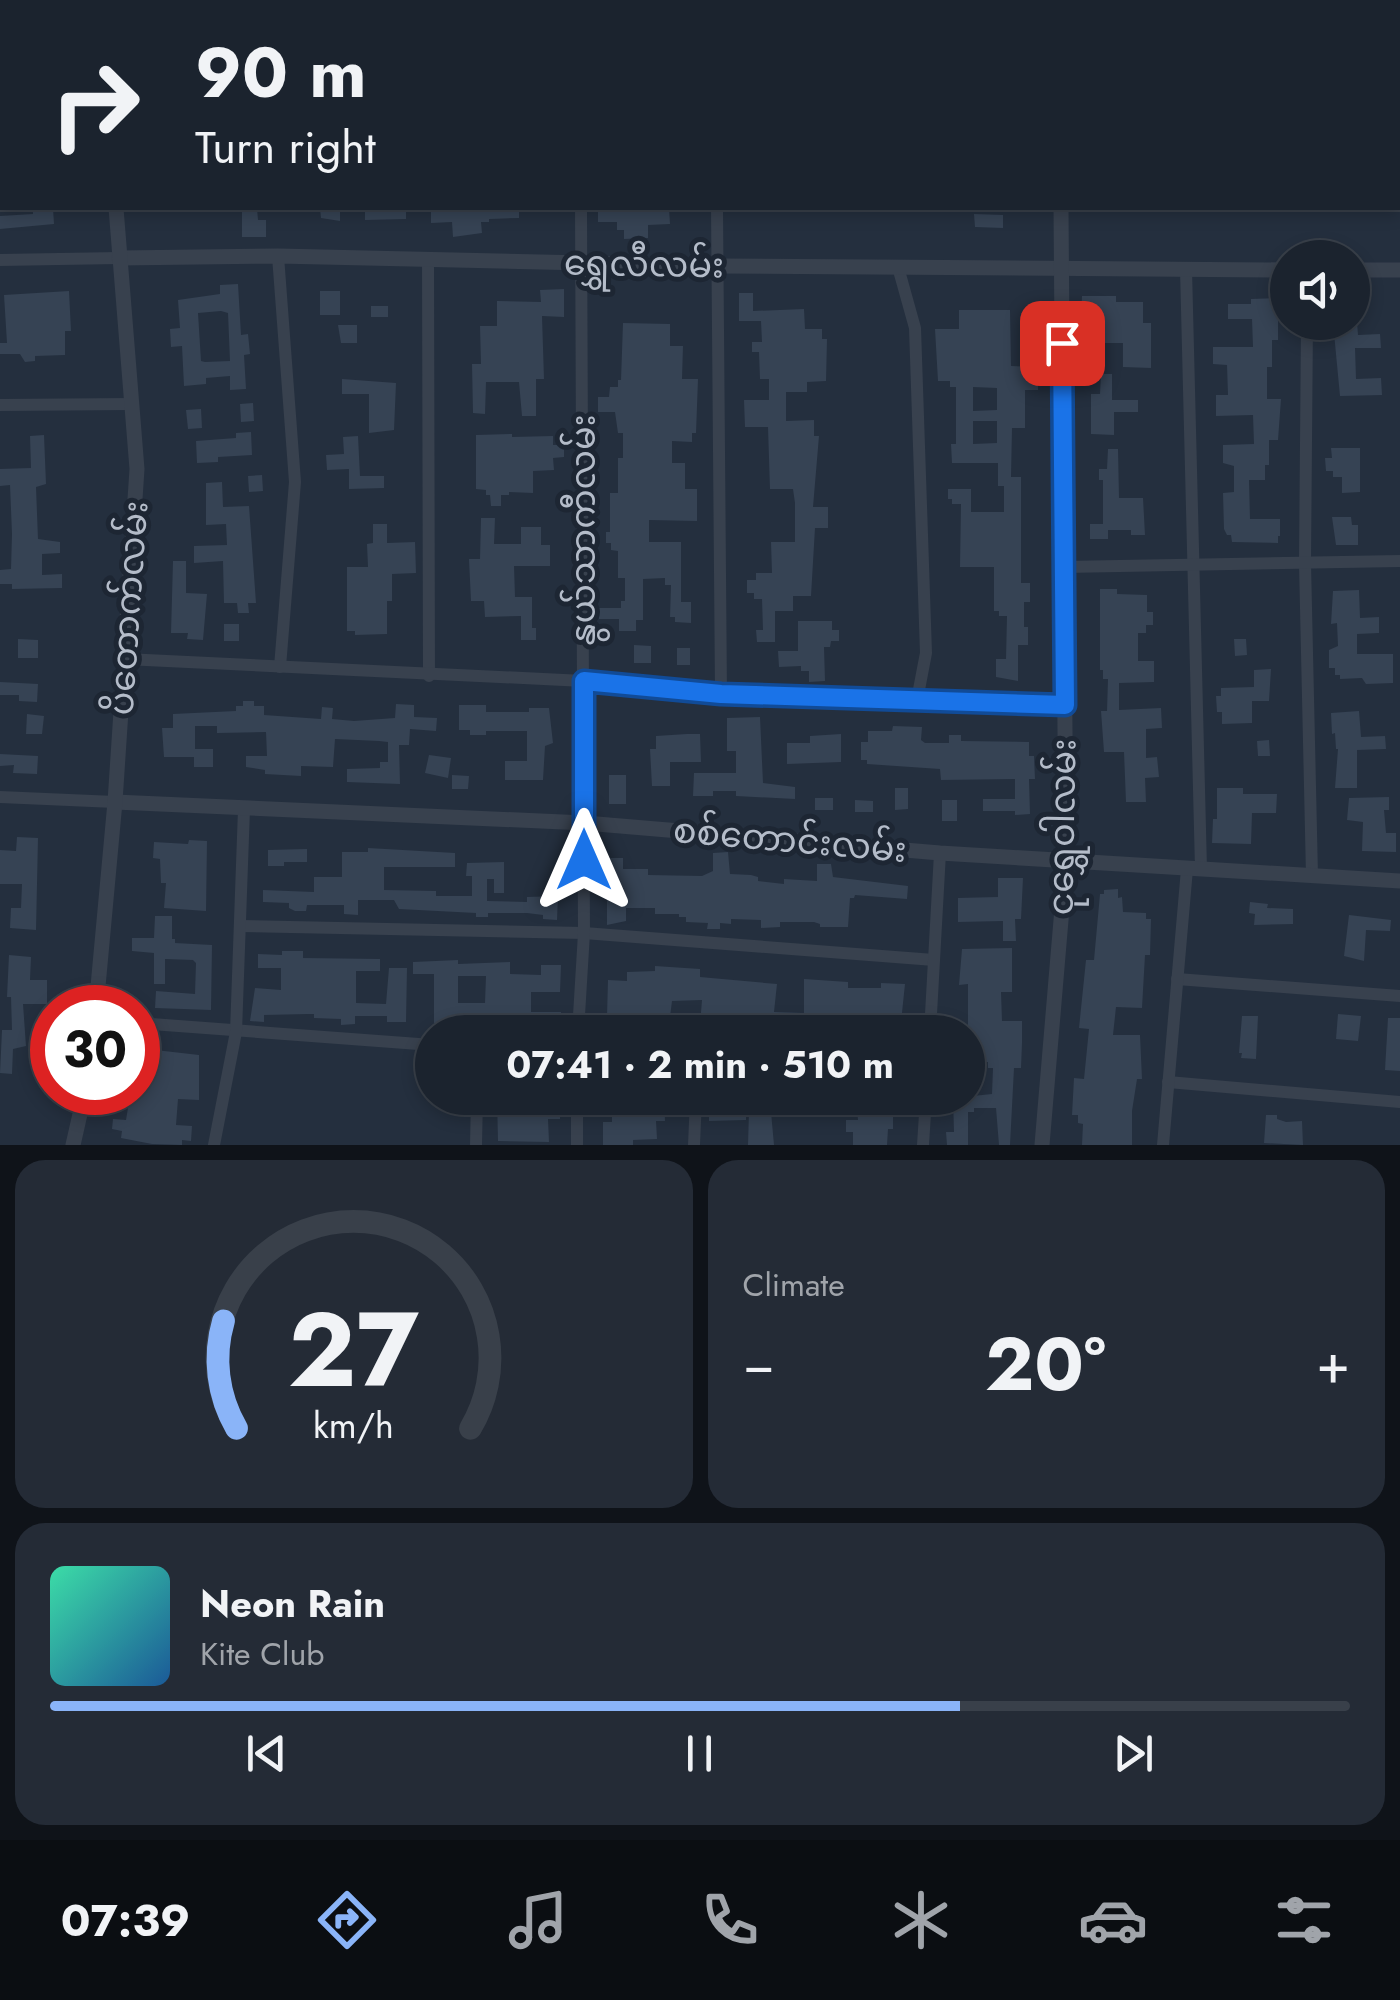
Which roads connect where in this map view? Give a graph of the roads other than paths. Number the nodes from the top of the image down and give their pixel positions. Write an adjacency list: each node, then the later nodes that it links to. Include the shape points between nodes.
1 (116, 210): 6 (street, ပိတောက်လမ်း)
2 (581, 210): 9 (street, နွယ်သာကီလမ်း)
3 (716, 210): 10 (street)
4 (1062, 210): 12 (street, ငုရွှေဝါလမ်း)
5 (278, 256): 6 (street, ရွှေလီလမ်း); 8 (street, ရွှေလီလမ်း); 25 (street, via 295,482)
6 (119, 258): 7 (street, ရွှေလီလမ်း); 18 (street, ပိတောက်လမ်း)
7 (0, 260)
8 (428, 261): 9 (street, ရွှေလီလမ်း); 26 (street)
9 (582, 262): 10 (street, ရွှေလီလမ်း); 27 (street, နွယ်သာကီလမ်း)
10 (717, 266): 11 (street, ရွှေလီလမ်း); 28 (street)
11 (898, 267): 12 (street, ရွှေလီလမ်း); 29 (street, via 915,328 926,654)
12 (1062, 268): 13 (street, ရွှေလီလမ်း); 23 (street, ငုရွှေဝါလမ်း)
13 (1186, 269): 14 (street, ရွှေလီလမ်း); 22 (street)
14 (1270, 270)
15 (1370, 270): 16 (street)
16 (1400, 270)
17 (1307, 340): 21 (street)
18 (132, 404): 19 (street); 24 (street, ပိတောက်လမ်း, via 137,469)
19 (0, 405)
20 (1400, 561): 21 (street)
21 (1304, 562): 22 (street); 38 (street)
22 (1192, 565): 23 (street); 37 (street)
23 (1064, 567): 30 (street, ငုရွှေဝါလမ်း)
24 (125, 659): 25 (street); 32 (street, ပိတောက်လမ်း)
25 (280, 667): 26 (street)
26 (429, 676): 27 (street)
27 (584, 681): 28 (street); 34 (street, နွယ်သာကီလမ်း)
28 (721, 694): 29 (street)
29 (917, 700): 30 (street)
30 (1065, 705): 36 (street, ငုရွှေဝါလမ်း)
31 (0, 797): 32 (street, စစ်တောင်းလမ်း)
32 (115, 802): 33 (street, စစ်တောင်းလမ်း); 44 (street, ပိတောက်လမ်း)
33 (244, 809): 34 (street, စစ်တောင်းလမ်း); 40 (street)
34 (584, 823): 35 (street, စစ်တောင်းလမ်း); 41 (street, နွယ်သာကီလမ်း)
35 (940, 852): 36 (street, စစ်တောင်းလမ်း); 42 (street)
36 (1066, 861): 37 (street, စစ်တောင်းလမ်း); 64 (street, ငုရွှေဝါလမ်း)
37 (1194, 869): 38 (street, စစ်တောင်းလမ်း); 43 (street)
38 (1312, 876): 39 (street, စစ်တောင်းလမ်း)
39 (1400, 882)
40 (240, 926): 41 (street); 49 (street)
41 (584, 932): 42 (street); 46 (street, နွယ်သာကီလမ်း)
42 (934, 960): 47 (street)
43 (1177, 980): 45 (street); 51 (street)
44 (98, 985)
45 (1400, 996)
46 (579, 1015)
47 (931, 1015)
48 (160, 1025): 49 (street)
49 (236, 1032): 50 (street); 59 (street)
50 (415, 1044)
51 (1168, 1082): 52 (street); 65 (street)
52 (1400, 1102)
53 (80, 1115): 58 (street)
54 (477, 1115): 60 (street)
55 (577, 1115): 61 (street)
56 (695, 1115): 62 (street)
57 (925, 1115): 63 (street)
58 (73, 1145)
59 (214, 1145)
60 (476, 1145)
61 (577, 1145)
62 (694, 1145)
63 (923, 1145)
64 (1042, 1145)
65 (1163, 1145)

